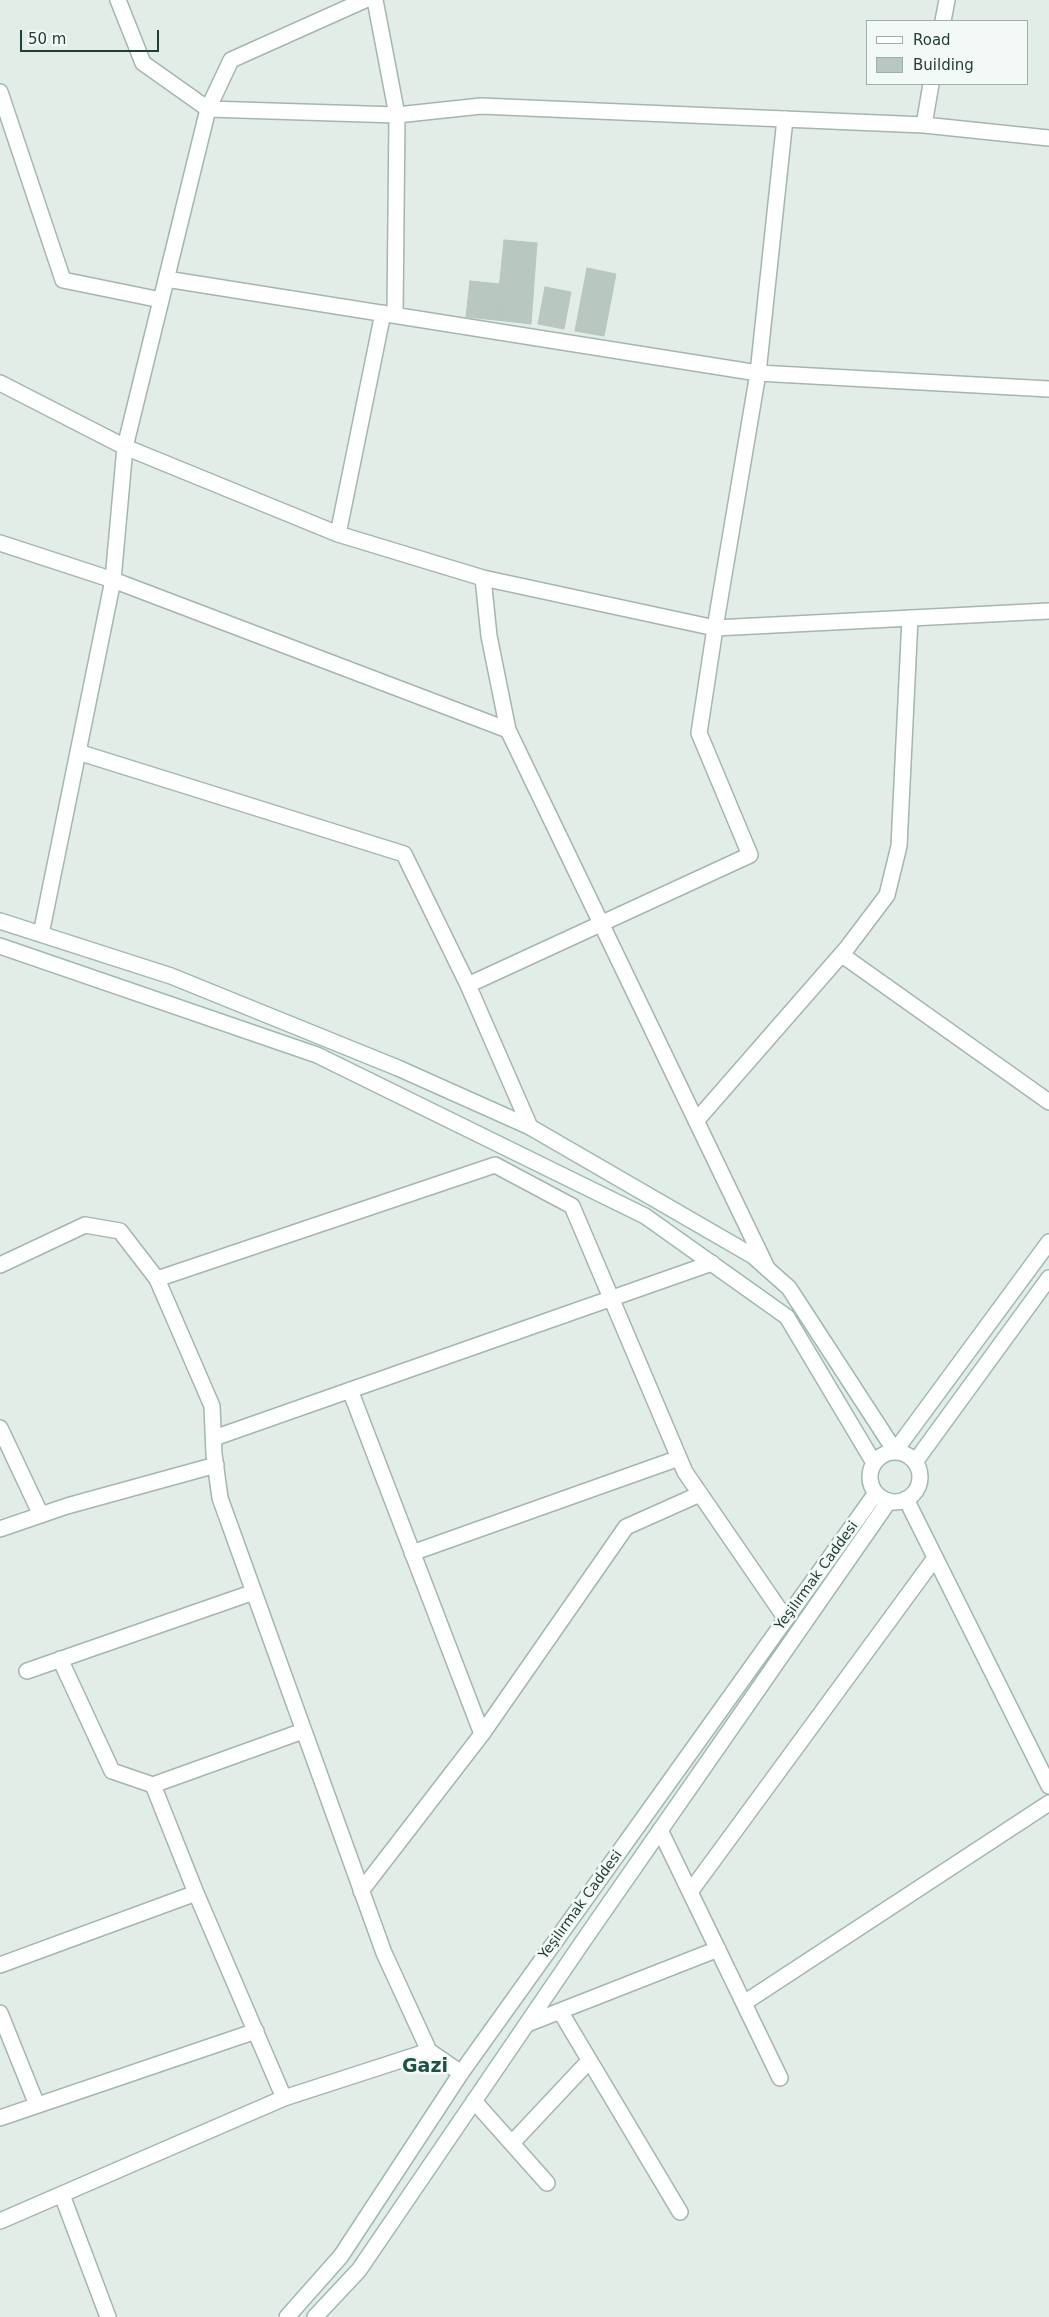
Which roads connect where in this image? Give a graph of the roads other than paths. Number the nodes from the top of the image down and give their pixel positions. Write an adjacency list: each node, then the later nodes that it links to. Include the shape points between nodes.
1 (118, 0): 8 (street, via 143,62)
2 (365, 0): 8 (street, via 231,60)
3 (375, 0): 9 (street)
4 (947, 0): 5 (street)
5 (943, 20)
6 (932, 85): 11 (street)
7 (0, 92): 14 (street, via 63,280)
8 (208, 109): 9 (street); 13 (street)
9 (397, 115): 10 (street, via 481,106); 15 (street)
10 (785, 119): 11 (street); 16 (street)
11 (924, 124): 12 (street)
12 (1049, 138)
13 (166, 279): 14 (street); 15 (street)
14 (161, 300): 19 (street)
15 (389, 314): 16 (street); 20 (street)
16 (758, 373): 18 (street); 26 (street)
17 (0, 382): 19 (street)
18 (1049, 388)
19 (125, 447): 20 (street); 23 (street)
20 (338, 534): 22 (street)
21 (0, 543): 23 (street)
22 (483, 578): 26 (street); 27 (street, via 489,636)
23 (113, 580): 27 (street); 28 (street)
24 (1049, 611): 25 (street)
25 (910, 618): 26 (street); 33 (street, via 899,846 887,895)
26 (715, 628): 30 (street, via 699,734 750,855)
27 (508, 730): 30 (street)
28 (78, 752): 31 (street); 34 (street, via 404,854)
29 (0, 921): 31 (street)
30 (602, 924): 34 (street); 36 (street)
31 (41, 934): 37 (street, via 171,976 398,1068)
32 (0, 946): 39 (street, via 317,1055 645,1216)
33 (842, 955): 35 (street); 36 (street)
34 (468, 986): 37 (street)
35 (1049, 1102)
36 (696, 1121): 41 (street)
37 (530, 1127): 41 (street, via 753,1256)
38 (1049, 1242): 48 (street)
39 (712, 1263): 44 (street); 51 (street, via 787,1317)
40 (0, 1264): 42 (street, via 85,1225 120,1231)
41 (767, 1268): 48 (street, via 789,1288)
42 (156, 1278): 44 (street, via 496,1165 572,1206); 47 (street, via 212,1406)
43 (1049, 1278): 50 (street)
44 (611, 1298): 45 (street); 49 (street)
45 (350, 1390): 47 (street); 59 (street)
46 (0, 1428): 57 (street)
47 (214, 1438): 52 (street)
48 (895, 1451): 50 (street); 51 (street, via 879,1457)
49 (679, 1458): 54 (street); 59 (street)
50 (915, 1462): 55 (street, via 920,1478 918,1487)
51 (874, 1463): 53 (street, via 870,1478)
52 (216, 1465): 57 (street); 61 (street, via 220,1498)
53 (876, 1493): 56 (street); 62 (street, Yeşilırmak Caddesi)
54 (700, 1494): 62 (street); 66 (street, via 626,1527)
55 (906, 1499): 56 (street); 60 (street)
56 (889, 1501): 70 (street, Yeşilırmak Caddesi)
57 (41, 1515): 58 (street)
58 (0, 1529)
59 (412, 1553): 66 (street)
60 (935, 1558): 68 (street); 72 (street)
61 (254, 1592): 63 (street); 65 (street)
62 (786, 1619): 83 (street, Yeşilırmak Caddesi)
63 (60, 1659): 64 (street); 67 (street, via 112,1771)
64 (27, 1671)
65 (303, 1731): 67 (street); 71 (street)
66 (482, 1734): 71 (street)
67 (153, 1785): 73 (street)
68 (1049, 1786)
69 (1049, 1803): 76 (street)
70 (660, 1830): 72 (street); 79 (street, Yeşilırmak Caddesi)
71 (361, 1891): 81 (street, via 384,1953)
72 (690, 1892): 74 (street)
73 (196, 1893): 75 (street); 80 (street)
74 (718, 1949): 76 (street); 77 (street)
75 (0, 1965)
76 (744, 2003): 84 (street)
77 (560, 2011): 79 (street); 82 (street)
78 (0, 2013): 87 (street)
79 (526, 2024): 86 (street, Yeşilırmak Caddesi)
80 (256, 2031): 85 (street); 87 (street)
81 (429, 2051): 83 (street); 85 (street)
82 (589, 2061): 89 (street); 92 (street)
83 (461, 2073): 95 (street, Yeşilırmak Caddesi, via 341,2256)
84 (780, 2078)
85 (284, 2098): 91 (street)
86 (474, 2101): 89 (street); 96 (street, Yeşilırmak Caddesi, via 359,2270)
87 (37, 2105): 88 (street)
88 (0, 2118)
89 (512, 2143): 90 (street)
90 (547, 2183)
91 (62, 2195): 93 (street); 94 (street)
92 (680, 2212)
93 (0, 2221)
94 (108, 2317)
95 (287, 2317)
96 (315, 2317)

